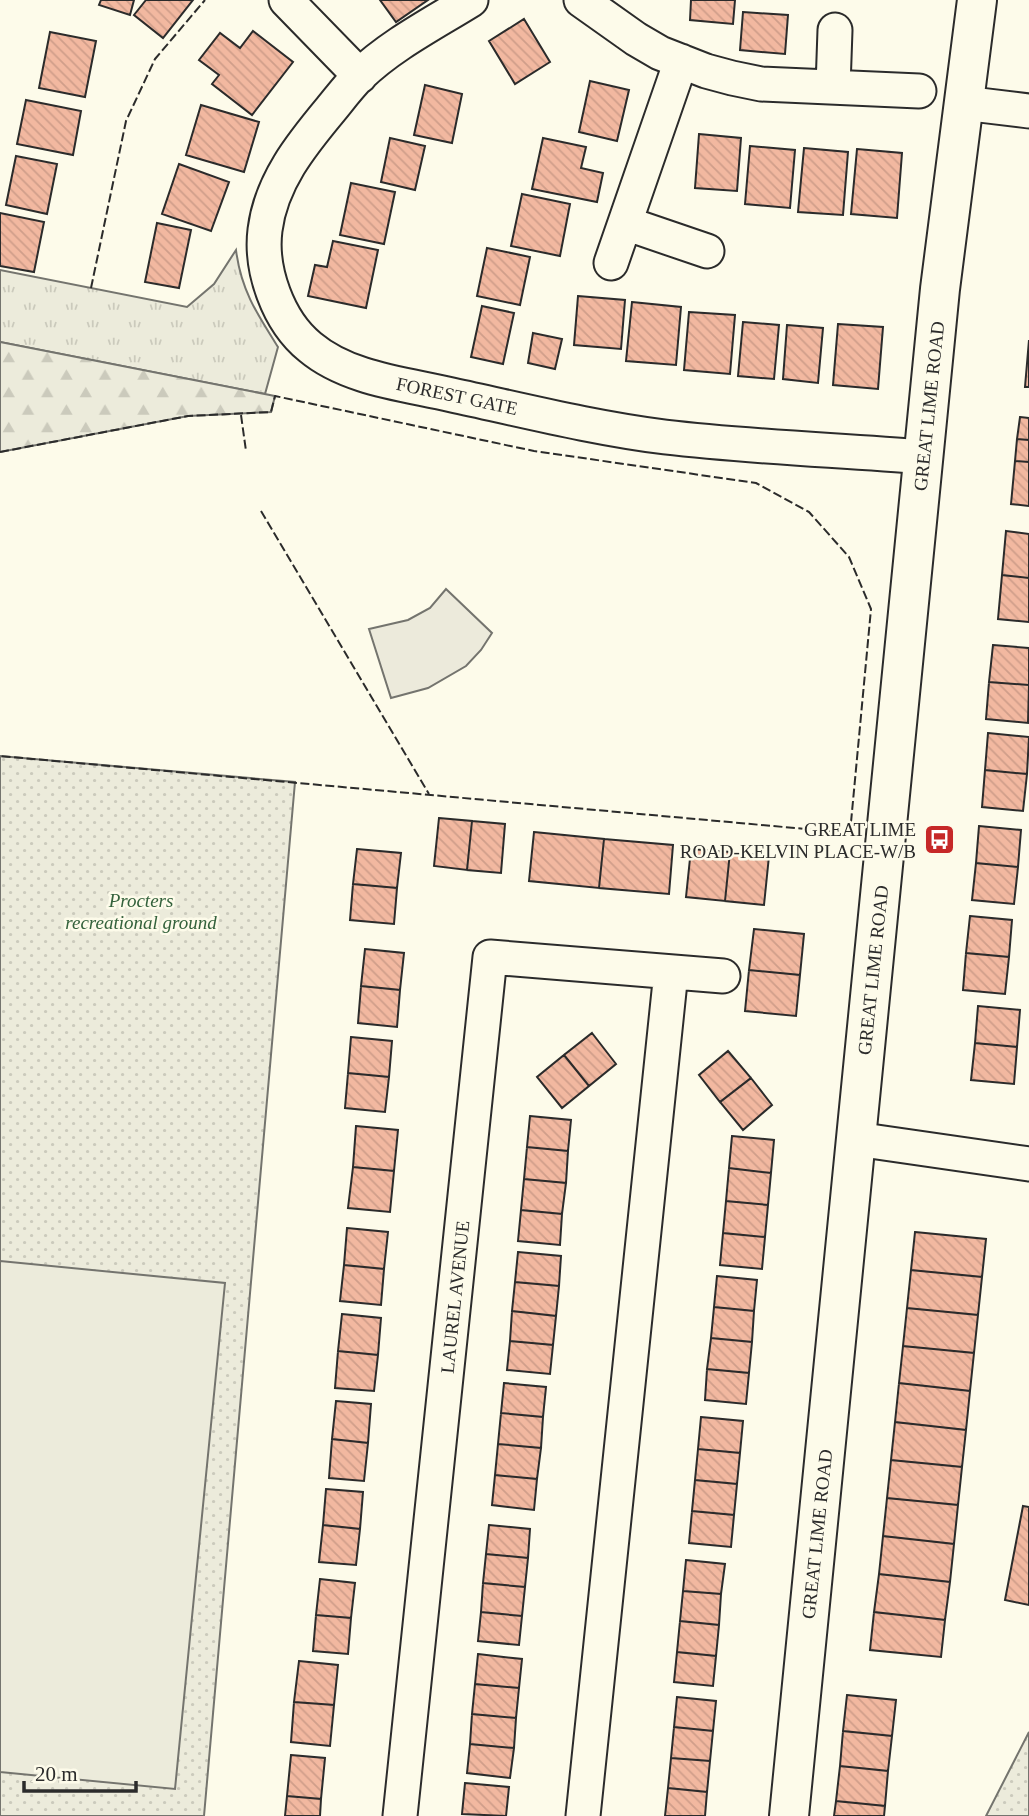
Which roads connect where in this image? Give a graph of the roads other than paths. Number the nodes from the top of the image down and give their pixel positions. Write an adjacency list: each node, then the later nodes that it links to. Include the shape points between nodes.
1 (286, 0): 7 (street)
2 (471, 0): 7 (street, FOREST GATE)
3 (581, 0): 6 (street, via 636,39)
4 (977, 0): 10 (main road, GREAT LIME ROAD)
5 (835, 30): 8 (street)
6 (681, 61): 8 (street, via 761,84); 12 (street)
7 (359, 75): 15 (street, FOREST GATE, via 295,154 268,209 264,258 269,282 293,329 310,347 332,361 382,379 572,421 664,437)
8 (833, 87): 9 (street)
9 (919, 91)
10 (963, 103): 11 (street); 15 (main road, GREAT LIME ROAD)
11 (1029, 110)
12 (625, 223): 13 (street); 14 (street)
13 (707, 251)
14 (611, 263)
15 (924, 457): 18 (main road, GREAT LIME ROAD)
16 (671, 972): 17 (street, LAUREL AVENUE); 20 (street, LAUREL AVENUE, via 490,957); 21 (street)
17 (723, 976)
18 (856, 1139): 19 (street); 22 (main road, GREAT LIME ROAD)
19 (1029, 1164)
20 (401, 1816)
21 (583, 1816)
22 (789, 1816)

